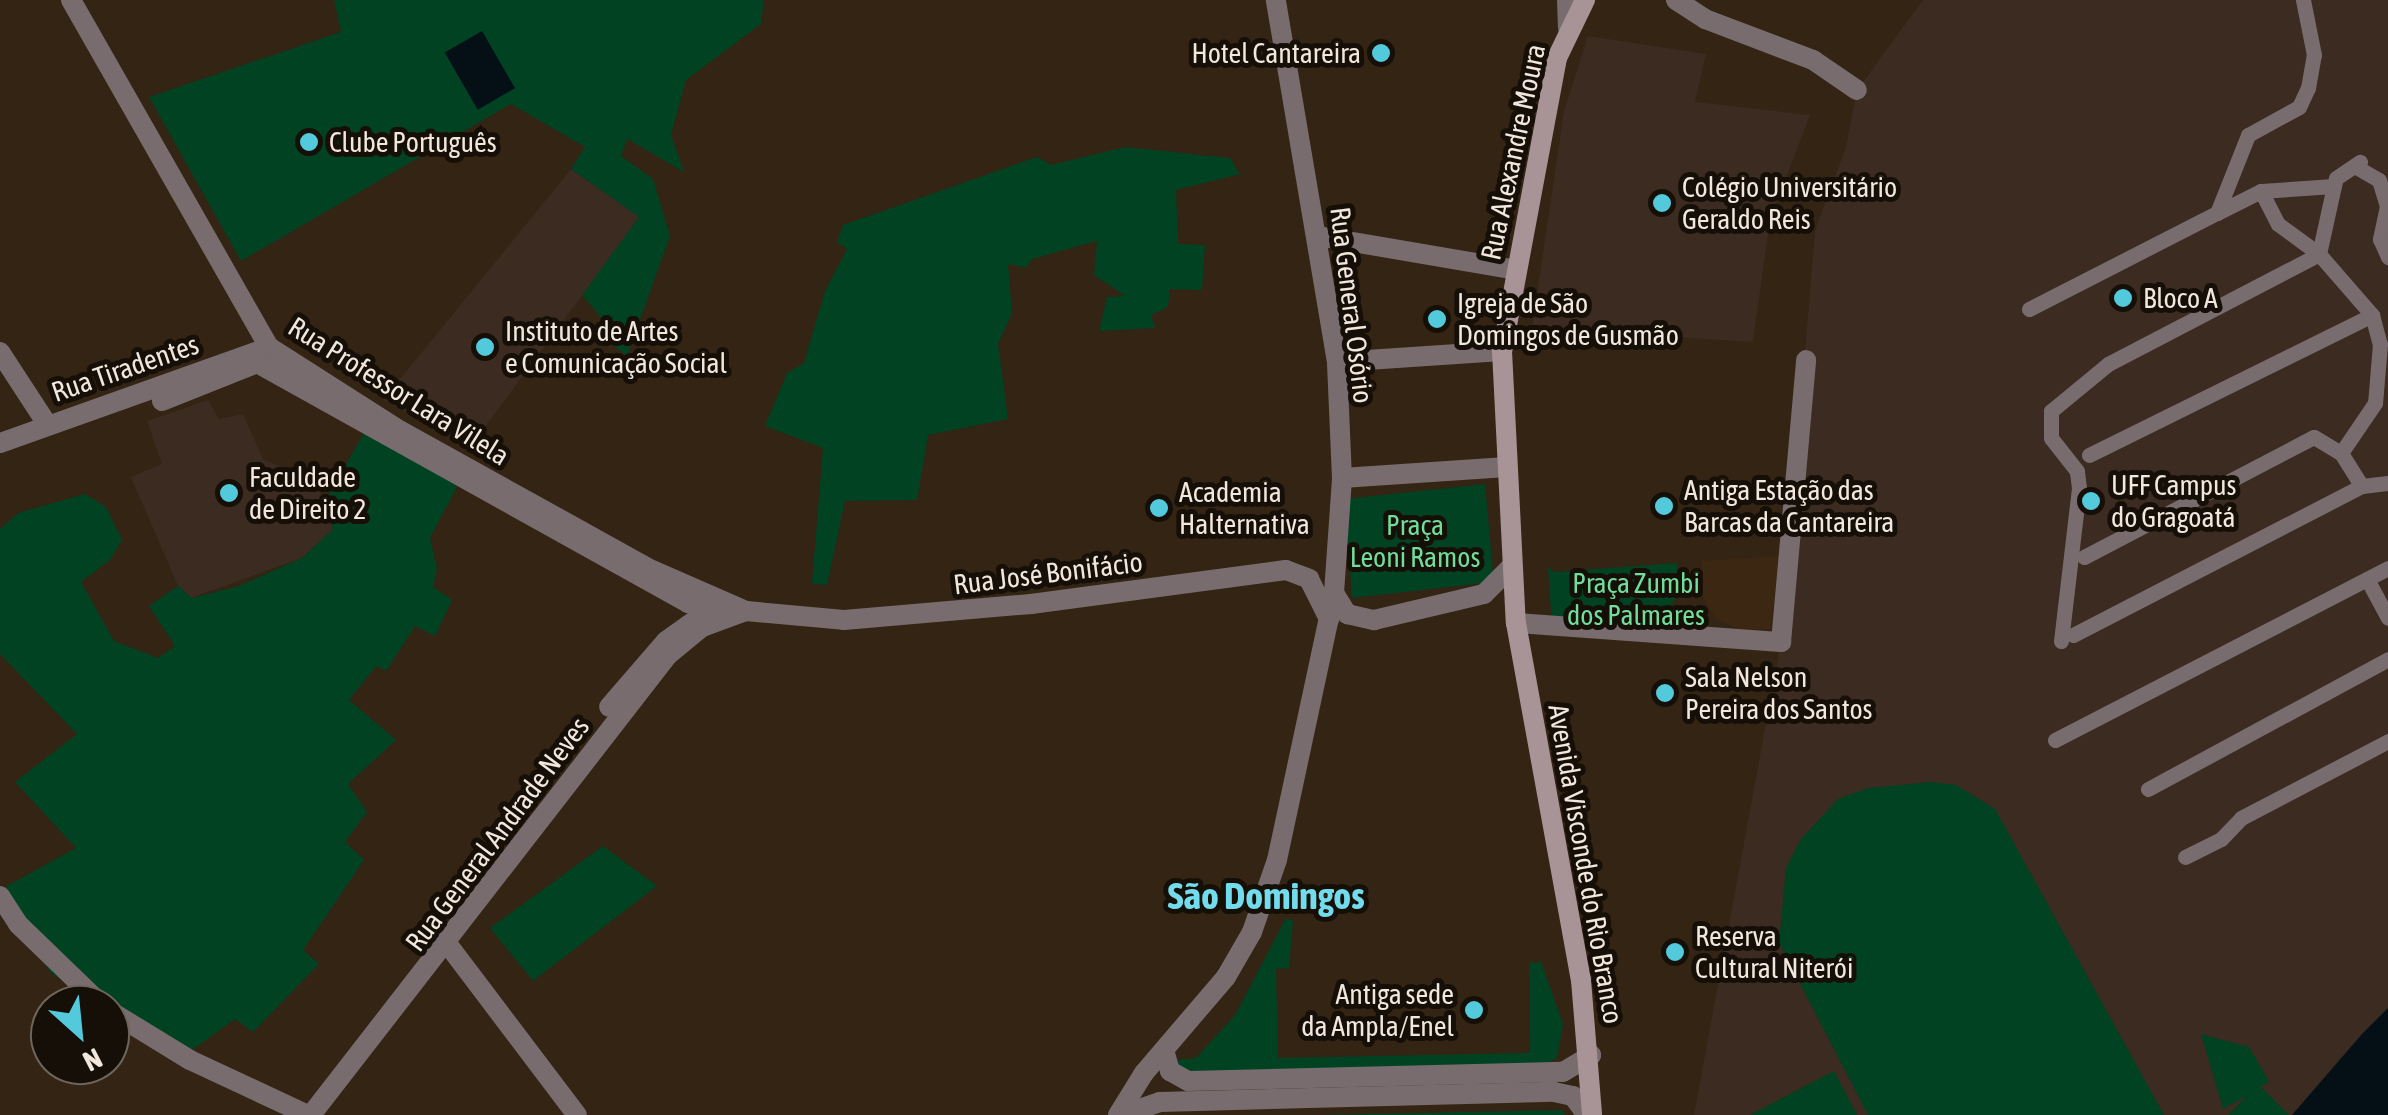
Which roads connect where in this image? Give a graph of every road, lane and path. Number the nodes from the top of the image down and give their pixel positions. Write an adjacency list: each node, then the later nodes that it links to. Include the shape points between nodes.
1 (71, 0): 18 (street, Rua Professor Lara Vilela)
2 (1276, 0): 12 (street, Rua General Osório)
3 (1566, 0): 7 (street)
4 (1586, 0): 7 (main road, Rua Alexandre Moura)
5 (1676, 0): 8 (street, via 1705,19 1812,60)
6 (2304, 0): 11 (street, via 2314,55 2308,88 2300,106 2248,135)
7 (1568, 28): 15 (main road, Rua Alexandre Moura, via 1556,58)
8 (1857, 90)
9 (2334, 186): 10 (street); 13 (street); 14 (street, via 2359,165 2380,180 2388,206 2380,238)
10 (2262, 190): 11 (street); 13 (street, via 2278,224)
11 (2217, 212): 16 (street)
12 (1318, 236): 15 (street); 22 (street, Rua General Osório)
13 (2320, 254): 17 (street); 31 (street, via 2108,364 2051,411 2051,438 2077,471 2079,488 2067,638)
14 (2388, 257)
15 (1516, 270): 19 (main road, Rua Alexandre Moura)
16 (2029, 309)
17 (2372, 315): 26 (street, via 2380,344 2375,403); 27 (street)
18 (270, 347): 24 (street, Rua Tiradentes); 37 (street, Rua Professor Lara Vilela, via 401,431 636,562)
19 (1502, 351): 22 (street); 28 (main road, Rua Alexandre Moura)
20 (0, 352): 24 (street)
21 (1806, 360): 40 (street, via 1782,642)
22 (1338, 362): 29 (street, Rua General Osório)
23 (162, 401): 42 (street, via 257,363 332,410 711,610 666,640)
24 (48, 424): 25 (street, Rua Tiradentes)
25 (0, 443)
26 (2341, 453): 31 (street); 32 (street, via 2314,437)
27 (2089, 455)
28 (1507, 467): 29 (street); 33 (main road)
29 (1342, 478): 36 (street, Rua General Osório)
30 (2388, 482): 31 (street)
31 (2362, 486)
32 (2084, 557)
33 (1511, 567): 36 (street, via 1484,594 1374,620 1347,614); 40 (main road)
34 (2388, 568): 35 (street)
35 (2367, 579): 38 (street); 43 (street)
36 (1334, 593): 39 (street, Rua General Osório)
37 (746, 611): 39 (street, Rua José Bonifácio, via 810,620 929,615 1286,570 1309,580); 48 (street, Rua General Andrade Neves, via 702,627 668,656)
38 (2388, 618)
39 (1329, 619): 51 (street, Rua General Osório, via 1264,903 1226,976)
40 (1516, 624): 52 (main road, Avenida Visconde do Rio Branco)
41 (2388, 659): 45 (street)
42 (608, 707)
43 (2055, 740)
44 (2388, 740): 46 (street, via 2241,818 2220,839)
45 (2148, 788)
46 (2185, 856)
47 (0, 896): 49 (street, via 18,924)
48 (448, 946): 53 (street, Rua General Andrade Neves); 54 (street)
49 (81, 985)
50 (130, 1023): 53 (street, via 190,1060)
51 (1164, 1050): 52 (street, via 1170,1071 1188,1081 1562,1072); 55 (street)
52 (1591, 1055): 56 (main road, Avenida Visconde do Rio Branco)
53 (310, 1115)
54 (578, 1115)
55 (1120, 1115): 56 (street, via 1160,1102 1561,1092)
56 (1590, 1115)

